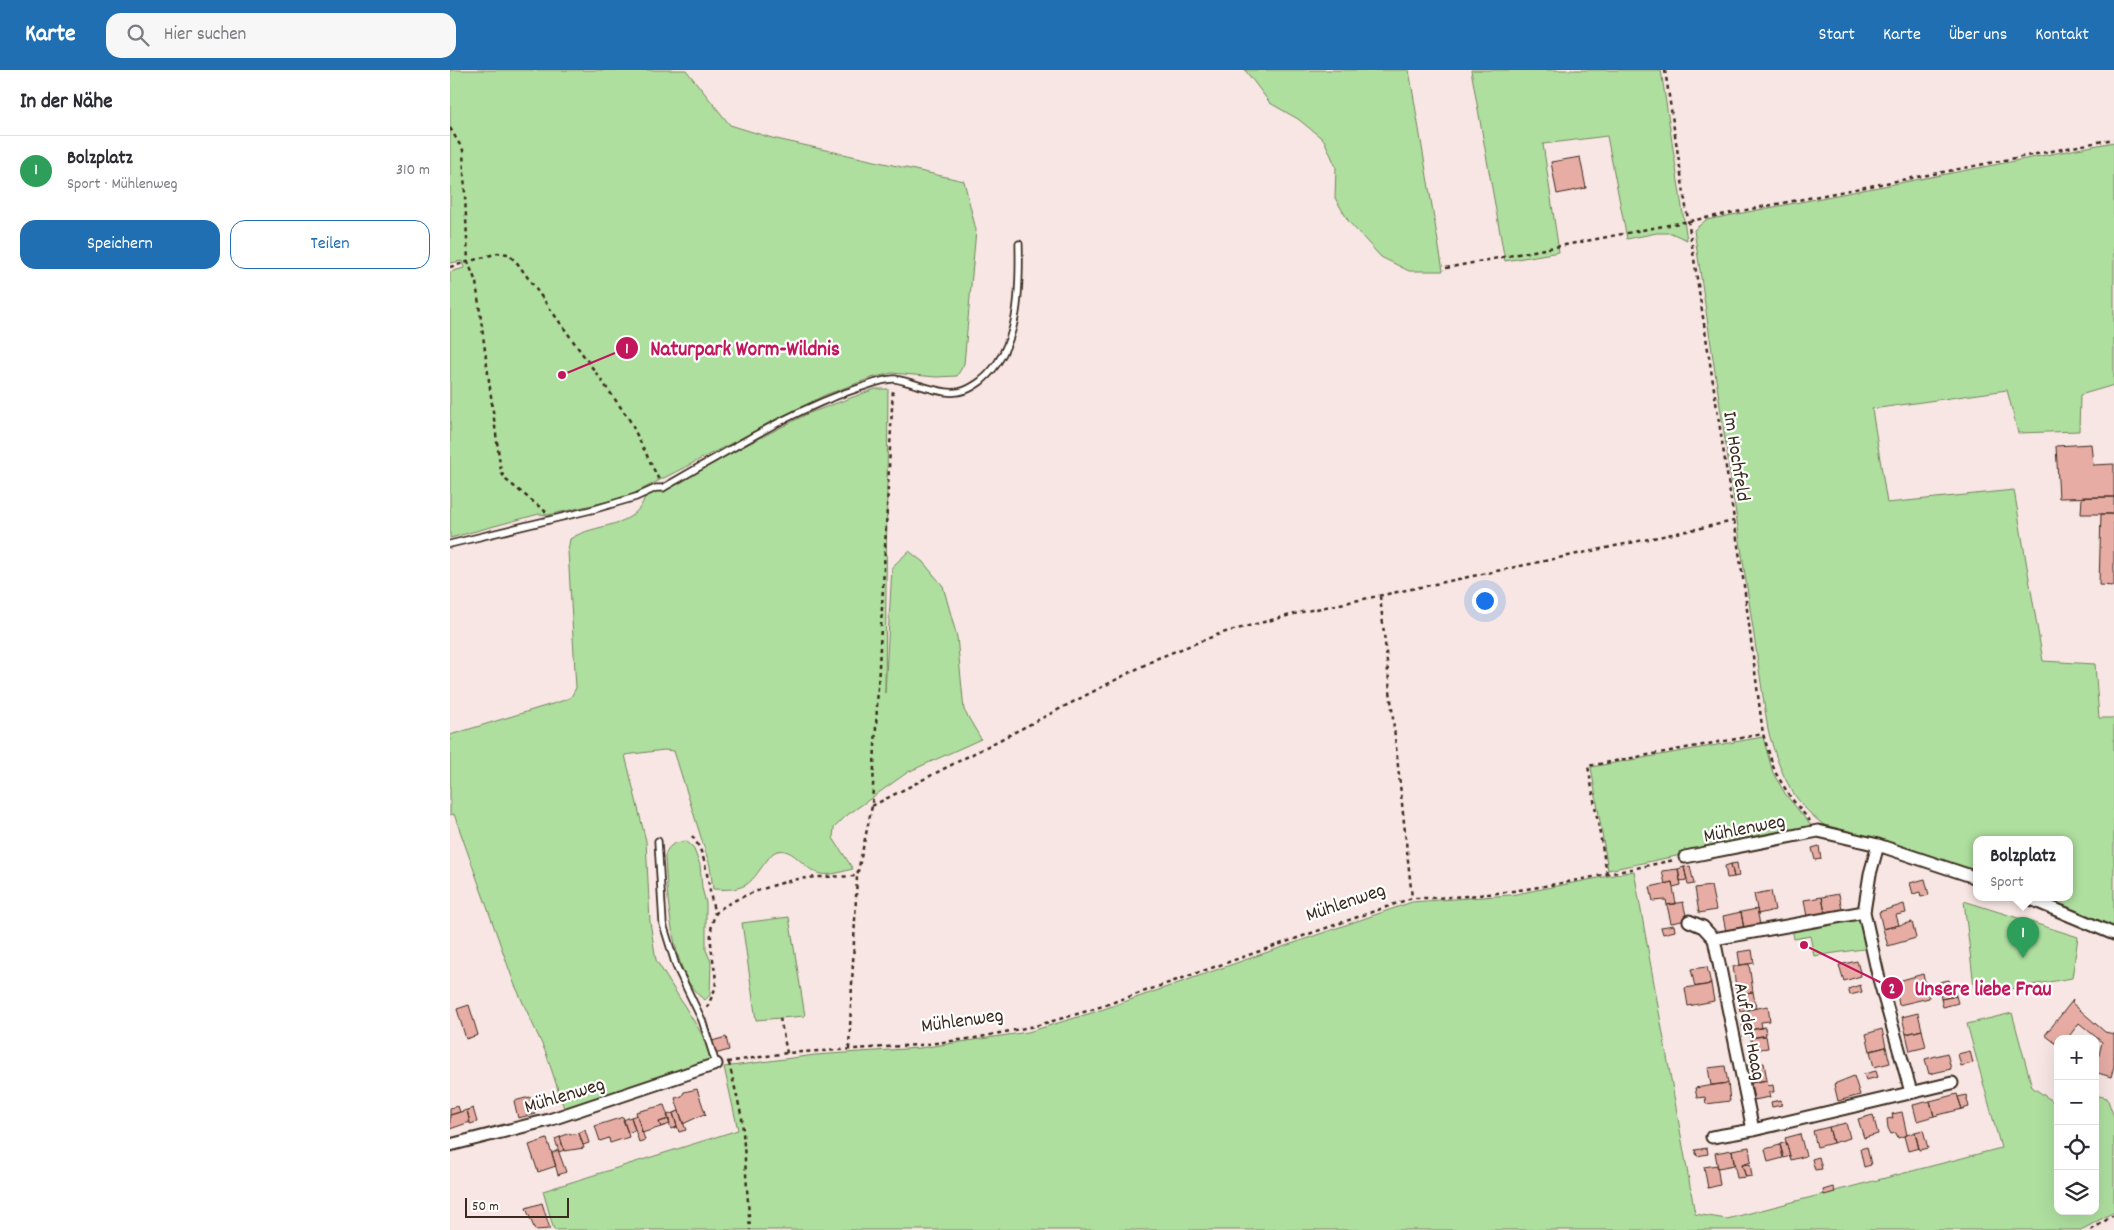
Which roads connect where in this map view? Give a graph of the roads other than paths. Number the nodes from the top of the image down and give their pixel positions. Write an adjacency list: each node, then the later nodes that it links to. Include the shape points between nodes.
1 (1019, 244): 2 (lane, via 1018,305 1004,351 990,373 968,391 948,392 893,379 862,386 780,423 663,488 596,509)
2 (450, 544)
3 (658, 841): 12 (lane, via 662,924 676,966 702,1020)
4 (1878, 845): 5 (street, Mühlenweg, via 1818,831); 6 (street, Mühlenweg); 8 (street)
5 (1685, 857)
6 (1973, 877)
7 (2036, 901): 10 (street)
8 (1864, 912): 11 (street); 14 (street)
9 (1689, 921): 11 (street, via 1703,927)
10 (2114, 934)
11 (1714, 939): 15 (street, Auf der Haag)
12 (716, 1064): 17 (street, Mühlenweg, via 549,1120)
13 (1952, 1083): 14 (street)
14 (1911, 1092): 15 (street)
15 (1753, 1130): 16 (street)
16 (1712, 1137)
17 (450, 1145)

